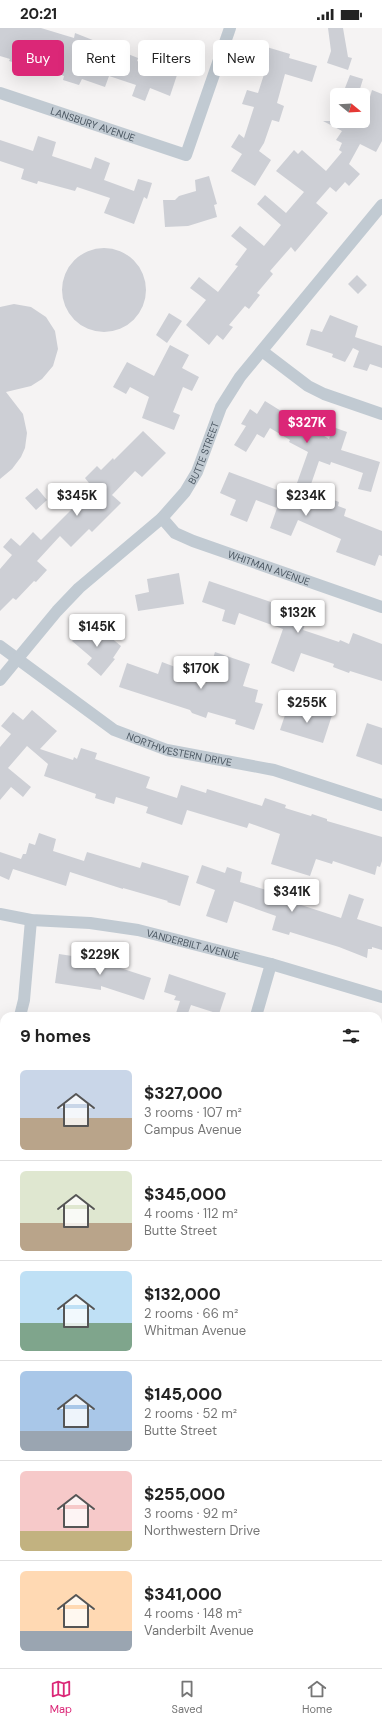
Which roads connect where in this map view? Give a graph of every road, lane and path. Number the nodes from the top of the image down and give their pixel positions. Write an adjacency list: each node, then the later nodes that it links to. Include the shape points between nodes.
1 (230, 28): 2 (street, LANSBURY AVENUE, via 186,156)
2 (0, 93)
3 (382, 205): 4 (street, BUTTE STREET)
4 (262, 350): 5 (street, via 308,386 339,400); 6 (street, BUTTE STREET, via 240,377 221,407 197,472 185,492)
5 (382, 414)
6 (162, 518): 7 (street, WHITMAN AVENUE, via 175,533 193,541); 9 (street, BUTTE STREET, via 79,588 57,610)
7 (382, 607)
8 (0, 646): 9 (street, NORTHWESTERN DRIVE)
9 (17, 659): 10 (street, BUTTE STREET); 11 (street, NORTHWESTERN DRIVE, via 103,723 140,741 167,750 274,770)
10 (0, 680)
11 (382, 805)
12 (0, 914): 13 (street, VANDERBILT AVENUE)
13 (31, 920): 14 (street, VANDERBILT AVENUE, via 90,923 138,930); 16 (street)
14 (271, 964): 15 (street, VANDERBILT AVENUE); 17 (street)
15 (382, 997)
16 (21, 1012)
17 (257, 1012)

